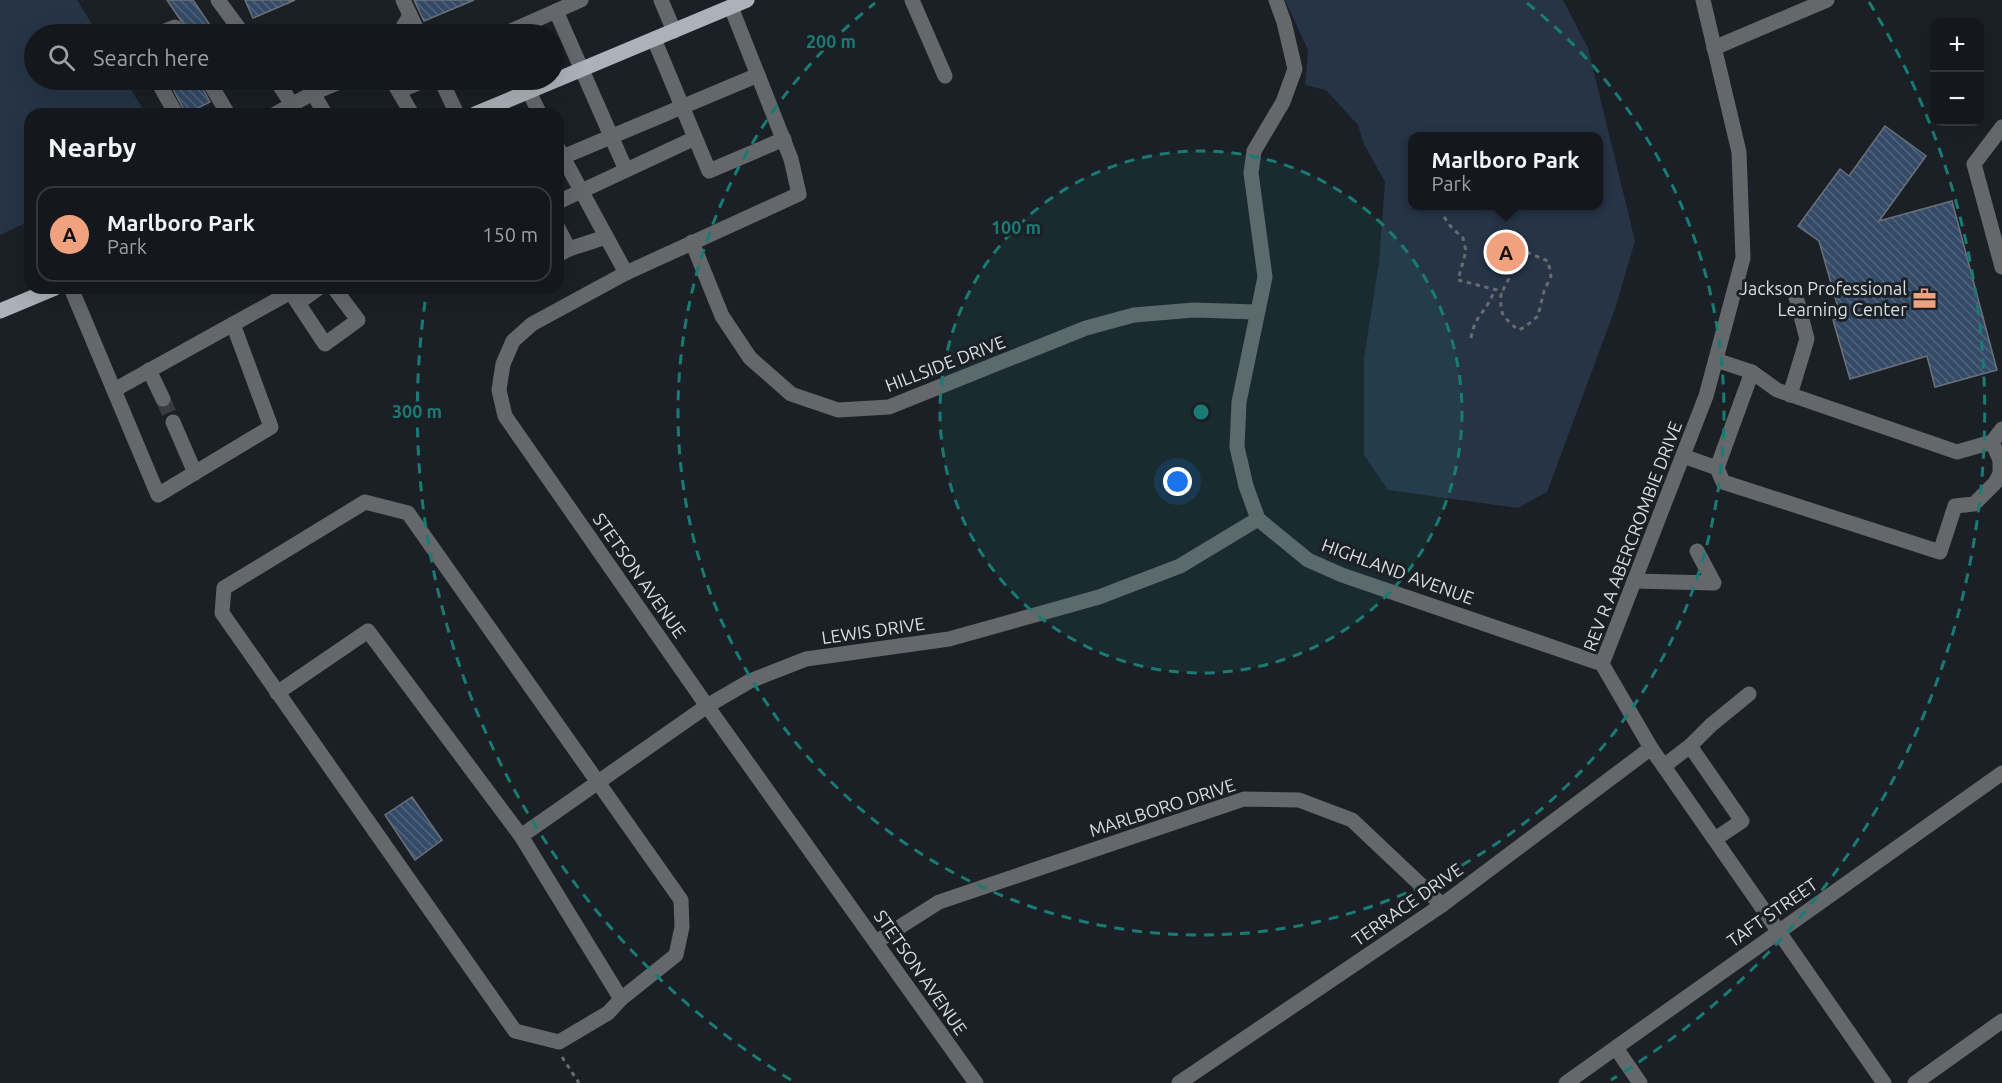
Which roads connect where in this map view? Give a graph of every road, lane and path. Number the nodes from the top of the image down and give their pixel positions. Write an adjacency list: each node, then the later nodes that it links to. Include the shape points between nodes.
1 (218, 0): 13 (street)
2 (403, 0): 12 (street)
3 (581, 0): 11 (street)
4 (661, 0): 19 (street)
5 (747, 0): 10 (main road)
6 (912, 0): 25 (street)
7 (1276, 0): 68 (street, via 1295,69 1283,102 1254,151 1251,173 1265,277)
8 (1703, 0): 21 (street, REV R A ABERCROMBIE DRIVE)
9 (1827, 0): 21 (street)
10 (730, 7): 19 (main road); 24 (street)
11 (556, 11): 16 (street); 17 (street)
12 (410, 15): 14 (street); 15 (street)
13 (236, 24)
14 (405, 24)
15 (414, 24)
16 (525, 24)
17 (562, 24)
18 (564, 29): 22 (street)
19 (674, 31): 20 (main road)
20 (654, 39): 22 (main road); 36 (street)
21 (1714, 48): 71 (street, REV R A ABERCROMBIE DRIVE, via 1739,152 1743,258)
22 (582, 69): 23 (main road); 46 (street)
23 (564, 74)
24 (758, 75): 36 (street); 48 (street)
25 (945, 76)
26 (163, 90): 37 (street)
27 (214, 90): 38 (street)
28 (283, 90): 35 (street)
29 (320, 90): 34 (street)
30 (399, 90): 41 (street)
31 (446, 90): 42 (street)
32 (518, 90): 43 (main road)
33 (527, 90): 44 (street)
34 (313, 93): 35 (street); 40 (street)
35 (292, 104): 39 (street)
36 (682, 107): 46 (street); 47 (street)
37 (173, 108)
38 (224, 108)
39 (285, 108)
40 (322, 108)
41 (409, 108)
42 (454, 108)
43 (486, 108)
44 (537, 108)
45 (2002, 127): 58 (street, via 1974,164)
46 (611, 137): 49 (street); 51 (street)
47 (695, 138): 48 (street, via 709,171); 51 (street)
48 (784, 139): 56 (street, STETSON AVENUE, via 799,194)
49 (564, 154)
50 (564, 162): 52 (street)
51 (626, 170): 52 (street)
52 (581, 190): 53 (street); 55 (street)
53 (564, 199)
54 (1444, 217): 60 (path, via 1463,237 1466,251 1458,280)
55 (606, 237): 57 (street); 59 (street)
56 (692, 242): 59 (street, STETSON AVENUE); 68 (street, HILLSIDE DRIVE, via 722,316 750,358 791,394 838,410 889,407 1086,328 1134,315 1194,310)
57 (564, 252)
58 (2002, 267)
59 (626, 273): 89 (street, STETSON AVENUE, via 532,324 519,335 503,364 499,390 505,416)
60 (1494, 290): 66 (path); 70 (path, via 1473,325)
61 (1795, 293): 75 (street, via 1807,339)
62 (41, 294): 67 (main road)
63 (74, 294): 74 (street)
64 (292, 294): 65 (street, via 326,344 358,320); 69 (street)
65 (338, 294)
66 (1501, 294): 66 (path, via 1500,310 1505,317 1518,330 1525,327 1538,316 1551,276 1548,261 1529,253 1521,257)
67 (0, 311)
68 (1256, 312): 83 (street, via 1239,402 1237,447)
69 (233, 324): 72 (street); 82 (street, via 270,427)
70 (1471, 338)
71 (1716, 360): 73 (street); 80 (street, REV R A ABERCROMBIE DRIVE)
72 (149, 370): 74 (street); 76 (street)
73 (1752, 372): 75 (street); 81 (street)
74 (114, 390): 82 (street, via 158,495)
75 (1790, 394): 79 (street, via 1957,452)
76 (163, 399)
77 (173, 423): 82 (street)
78 (2002, 429): 79 (street)
79 (1992, 442): 81 (street, via 2000,460 2000,474 1974,504 1955,506 1940,552 1723,482)
80 (1683, 456): 81 (street); 85 (street, REV R A ABERCROMBIE DRIVE)
81 (1717, 468)
82 (195, 472)
83 (1258, 519): 86 (street, HIGHLAND AVENUE, via 1308,560 1342,575); 89 (street, LEWIS DRIVE, via 1180,566 1099,597 949,639 806,659 750,681)
84 (1696, 550): 85 (street, via 1714,583)
85 (1634, 581): 86 (street, REV R A ABERCROMBIE DRIVE)
86 (1602, 664): 91 (street, REV R A ABERCROMBIE DRIVE)
87 (277, 693): 94 (street, via 222,613 224,588 365,502 408,513); 95 (street, via 368,631); 102 (street, via 515,1031)
88 (1749, 694): 90 (street)
89 (708, 706): 94 (street, LEWIS DRIVE); 99 (street, STETSON AVENUE)
90 (1690, 746): 92 (street); 96 (street, via 1742,821)
91 (1651, 748): 92 (street, REV R A ABERCROMBIE DRIVE); 97 (street, TERRACE DRIVE)
92 (1664, 766): 96 (street, REV R A ABERCROMBIE DRIVE)
93 (2002, 773): 98 (street, TAFT STREET)
94 (599, 783): 95 (street, LEWIS DRIVE); 100 (street, via 681,900 682,927 676,955)
95 (521, 836): 100 (street)
96 (1715, 839): 98 (street, REV R A ABERCROMBIE DRIVE)
97 (1442, 905): 99 (street, MARLBORO DRIVE, via 1352,820 1299,800 1244,799 939,902); 106 (street, TERRACE DRIVE)
98 (1779, 930): 103 (street, TAFT STREET); 109 (street, REV R A ABERCROMBIE DRIVE)
99 (876, 942): 105 (street, STETSON AVENUE)
100 (621, 999): 102 (street, via 608,1013 559,1042)
101 (2002, 1021): 110 (street)
102 (552, 1041): 104 (path)
103 (1616, 1048): 107 (street, TAFT STREET); 108 (street)
104 (579, 1083)
105 (976, 1083)
106 (1179, 1083)
107 (1566, 1083)
108 (1640, 1083)
109 (1884, 1083)
110 (1915, 1083)

